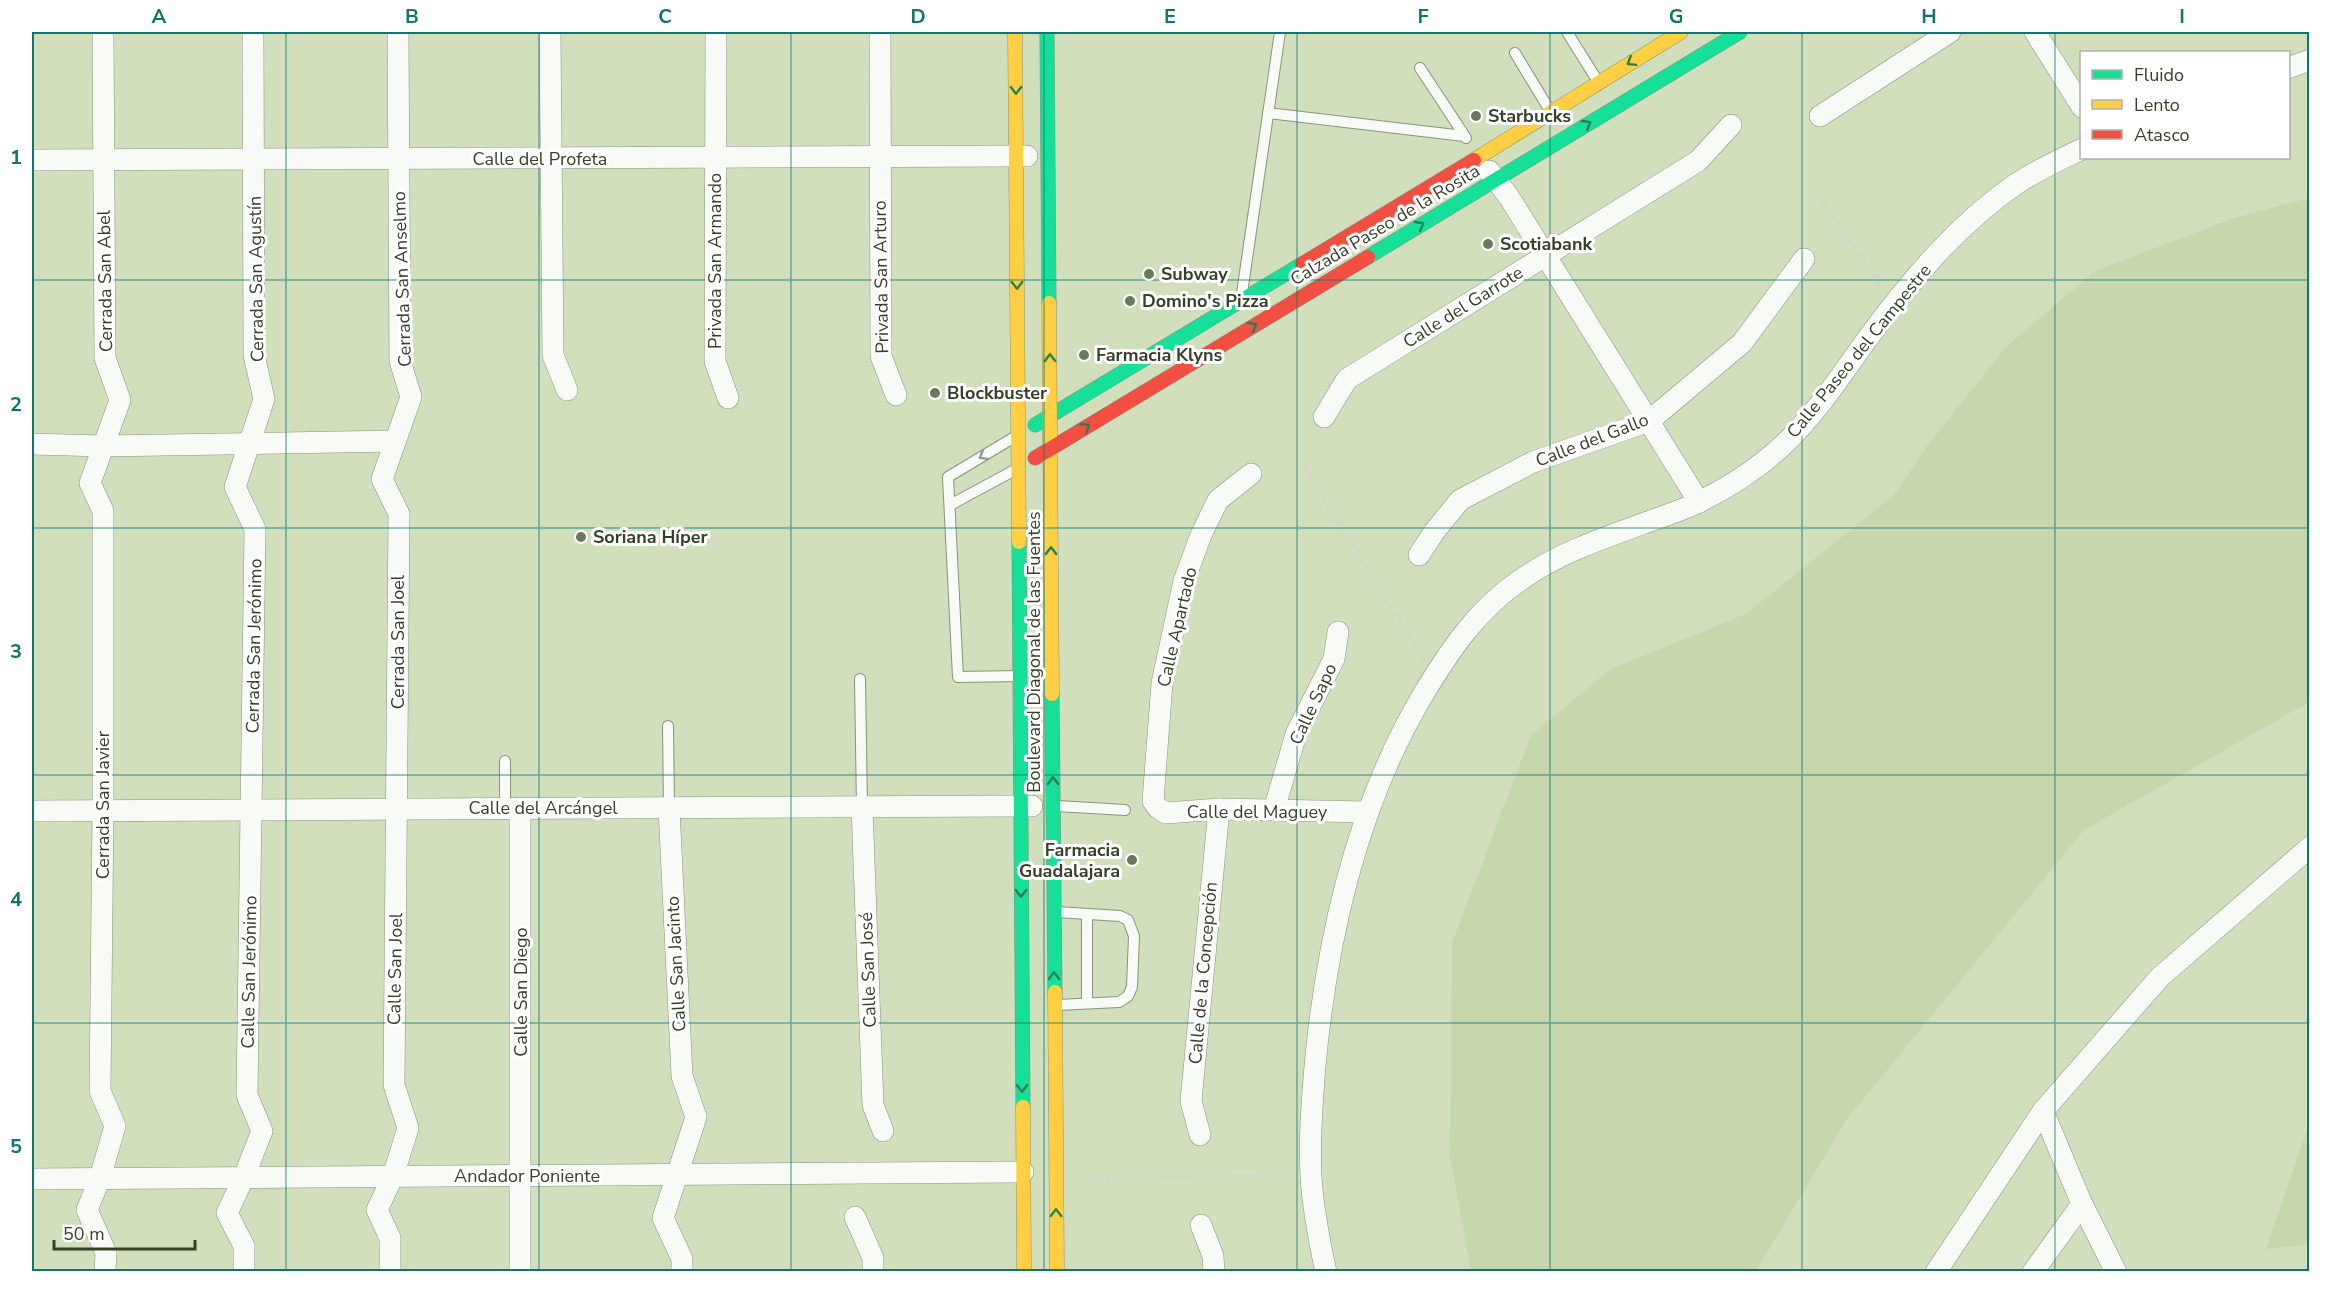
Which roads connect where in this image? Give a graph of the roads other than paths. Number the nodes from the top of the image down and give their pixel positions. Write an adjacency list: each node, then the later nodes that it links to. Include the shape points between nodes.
1 (103, 32): 35 (street, Cerrada San Abel)
2 (253, 32): 36 (street, Cerrada San Agustín)
3 (398, 32): 32 (street, Cerrada San Anselmo)
4 (550, 32): 33 (street)
5 (716, 32): 31 (street, Privada San Armando)
6 (880, 32): 27 (street, Privada San Arturo)
7 (1015, 32): 28 (main road, Boulevard Diagonal de las Fuentes, one-way to 28)
8 (1047, 32): 29 (main road, Boulevard Diagonal de las Fuentes)
9 (1280, 32): 22 (lane)
10 (1567, 32): 19 (lane)
11 (1681, 32): 19 (main road, Calzada Paseo de la Rosita, one-way to 19)
12 (1740, 32): 37 (main road, Calzada Paseo de la Rosita, one-way to 12)
13 (1950, 32): 23 (street)
14 (2035, 32): 20 (street)
15 (1515, 53): 21 (lane)
16 (2310, 60): 18 (street)
17 (1420, 68): 25 (lane)
18 (2290, 68)
19 (1599, 82): 21 (main road, Calzada Paseo de la Rosita)
20 (2080, 104)
21 (1551, 112): 30 (main road, Calzada Paseo de la Rosita)
22 (1268, 113): 25 (lane); 40 (lane)
23 (1820, 116)
24 (1731, 125): 38 (street, Calle del Garrote, via 1698,161)
25 (1464, 136): 30 (lane)
26 (2080, 150): 55 (street, Calle Paseo del Campestre, via 2043,167 1988,205 1893,305 1814,411 1780,448)
27 (880, 156): 28 (street, Calle del Profeta); 31 (street, Calle del Profeta); 42 (street, Privada San Arturo, via 881,356)
28 (1016, 156): 29 (street, Calle del Profeta); 47 (main road, Boulevard Diagonal de las Fuentes, one-way to 47)
29 (1048, 156): 44 (main road, Boulevard Diagonal de las Fuentes, one-way to 29)
30 (1479, 157): 37 (street); 40 (main road, Calzada Paseo de la Rosita)
31 (716, 158): 33 (street, Calle del Profeta); 43 (street, Privada San Armando, via 715,361)
32 (399, 159): 33 (street, Calle del Profeta); 36 (street, Calle del Profeta); 48 (street, Cerrada San Anselmo, via 400,361 411,397)
33 (552, 159): 41 (street, via 553,355)
34 (32, 160): 35 (street, Calle del Profeta)
35 (104, 160): 36 (street, Calle del Profeta); 51 (street, Cerrada San Abel, via 105,358 120,400)
36 (254, 160): 49 (street, Cerrada San Agustín, via 254,355 264,399)
37 (1496, 179): 38 (street); 52 (main road, Calzada Paseo de la Rosita, one-way to 37)
38 (1545, 256): 45 (street, Calle del Garrote, via 1347,379); 46 (street)
39 (1804, 259): 46 (street, Calle del Gallo, via 1742,343)
40 (1241, 300): 44 (main road, Calzada Paseo de la Rosita)
41 (567, 390)
42 (896, 395)
43 (728, 398)
44 (1050, 416): 47 (main road, Calzada Paseo de la Rosita); 52 (main road, Boulevard Diagonal de las Fuentes)
45 (1324, 417)
46 (1648, 422): 55 (street); 57 (street, Calle del Gallo, via 1533,462 1460,500)
47 (1018, 435): 53 (main road, Boulevard Diagonal de las Fuentes); 56 (lane, one-way to 56, via 948,477)
48 (395, 441): 49 (street); 67 (street, Cerrada San Joel, via 382,479 399,514)
49 (250, 442): 51 (street); 71 (street, Cerrada San Jerónimo, via 235,487 255,529)
50 (32, 444): 51 (street)
51 (103, 446): 74 (street, Cerrada San Javier, via 90,483 103,511)
52 (1051, 448): 53 (main road, Calzada Paseo de la Rosita); 65 (main road, Boulevard Diagonal de las Fuentes, one-way to 52)
53 (1018, 468): 56 (lane); 59 (main road, Boulevard Diagonal de las Fuentes)
54 (1251, 474): 63 (street, Calle Apartado, via 1218,500 1184,581 1162,683)
55 (1699, 502): 76 (street, Calle Paseo del Campestre, via 1552,559 1516,582 1485,609 1449,651 1434,676 1386,765)
56 (950, 505): 59 (lane, via 958,677)
57 (1419, 555)
58 (1338, 632): 73 (street, Calle Sapo, via 1334,659 1296,734)
59 (1020, 675): 64 (main road, Boulevard Diagonal de las Fuentes)
60 (860, 679): 66 (lane)
61 (668, 726): 68 (lane)
62 (505, 761): 69 (lane)
63 (1154, 801): 70 (street, Calle del Maguey, via 1166,813)
64 (1021, 806): 65 (street, Calle del Arcángel); 66 (street, Calle del Arcángel); 85 (main road, Boulevard Diagonal de las Fuentes, one-way to 85)
65 (1053, 806): 72 (lane); 78 (main road, Boulevard Diagonal de las Fuentes)
66 (862, 807): 68 (street, Calle del Arcángel); 83 (street, Calle San José, via 873,1105)
67 (397, 808): 69 (street, Calle del Arcángel); 71 (street, Calle del Arcángel); 87 (street, Calle San Joel, via 394,1084 408,1128)
68 (669, 808): 69 (street, Calle del Arcángel); 86 (street, Calle San Jacinto, via 682,1076 696,1117)
69 (513, 809): 88 (street, Calle San Diego)
70 (1219, 809): 73 (street, Calle del Maguey); 84 (street, Calle de la Concepción, via 1191,1101)
71 (251, 810): 74 (street, Calle del Arcángel); 89 (street, Calle San Jerónimo, via 247,1095 262,1131)
72 (1125, 810)
73 (1274, 810): 76 (street, Calle del Maguey)
74 (104, 811): 75 (street, Calle del Arcángel); 90 (street, Cerrada San Javier, via 100,1091 115,1126)
75 (32, 812)
76 (1367, 812): 104 (street, Calle Paseo del Campestre, via 1344,895 1318,1024 1311,1176)
77 (2310, 847): 82 (street, via 2160,977)
78 (1054, 912): 79 (lane); 81 (main road, Boulevard Diagonal de las Fuentes, one-way to 78)
79 (1087, 914): 80 (lane); 80 (lane, via 1120,916 1128,920 1134,936 1132,987 1128,996 1119,1002)
80 (1087, 1004): 81 (lane)
81 (1055, 1005): 102 (main road, Boulevard Diagonal de las Fuentes, one-way to 81)
82 (2043, 1111): 92 (street); 105 (street)
83 (883, 1131)
84 (1200, 1136)
85 (1023, 1172): 86 (street, Andador Poniente); 101 (main road, Boulevard Diagonal de las Fuentes)
86 (677, 1175): 88 (street, Andador Poniente); 99 (street, via 663,1218 682,1259)
87 (393, 1176): 88 (street, Andador Poniente); 89 (street, Andador Poniente); 97 (street, via 376,1210 390,1238)
88 (521, 1176): 98 (street, Calle San Diego)
89 (244, 1177): 90 (street, Andador Poniente); 96 (street, via 226,1213 244,1246)
90 (100, 1178): 91 (street, Andador Poniente); 95 (street, via 87,1210 106,1253)
91 (32, 1179)
92 (2082, 1204): 106 (street); 107 (street)
93 (855, 1217): 100 (street, via 873,1258)
94 (1201, 1225): 103 (street, via 1213,1256)
95 (105, 1272)
96 (244, 1272)
97 (390, 1272)
98 (520, 1272)
99 (682, 1272)
100 (873, 1272)
101 (1024, 1272)
102 (1057, 1272)
103 (1214, 1272)
104 (1326, 1272)
105 (1936, 1272)
106 (2033, 1272)
107 (2116, 1272)

